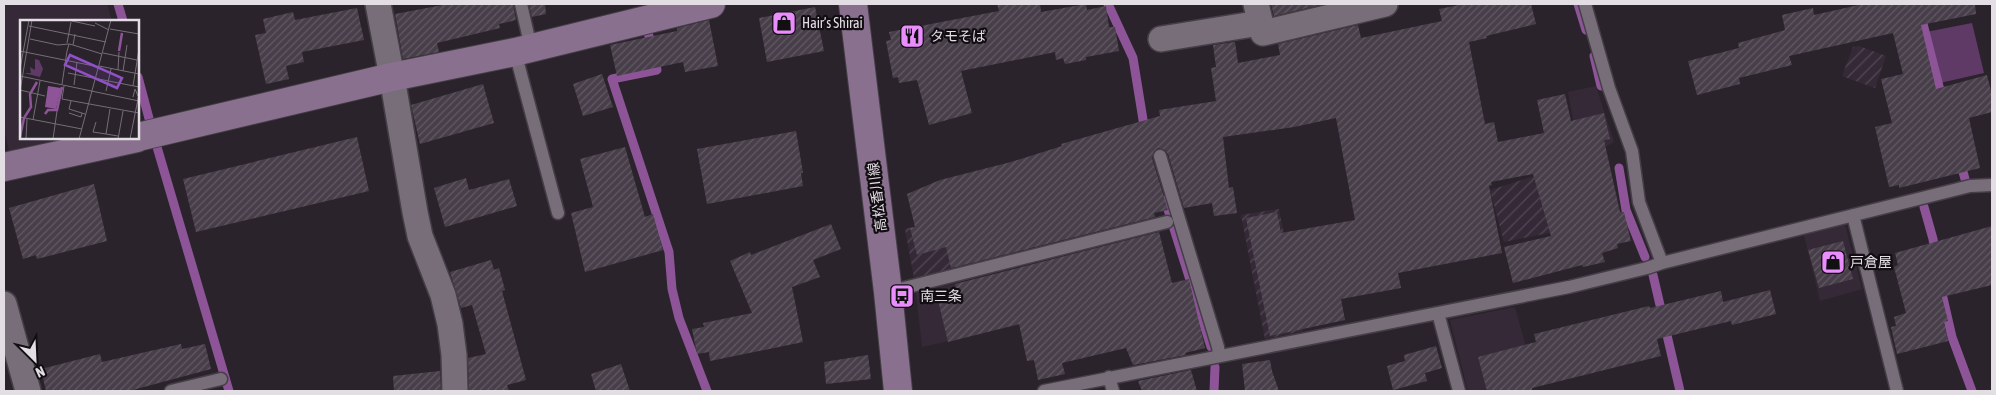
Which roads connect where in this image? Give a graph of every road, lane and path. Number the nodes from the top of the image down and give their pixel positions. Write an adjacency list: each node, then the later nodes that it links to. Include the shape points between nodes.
1 (378, 4): 10 (street)
2 (522, 4): 9 (lane)
3 (712, 4): 9 (street)
4 (853, 4): 20 (street, 高松香川線)
5 (1385, 4): 7 (street, via 1263,33)
6 (1585, 4): 19 (lane, via 1609,88 1632,151 1639,202)
7 (1258, 13): 8 (street)
8 (1161, 39)
9 (523, 50): 10 (street); 16 (lane)
10 (392, 77): 11 (street); 28 (street, via 420,236 443,295 450,324)
11 (139, 137)
12 (128, 139): 14 (street)
13 (1160, 156): 23 (lane)
14 (4, 165)
15 (1992, 185): 17 (lane, via 1970,186)
16 (558, 213)
17 (1853, 215): 19 (lane); 33 (lane)
18 (1167, 222): 20 (lane)
19 (1662, 262): 22 (lane, via 1569,288)
20 (888, 292): 29 (street, 高松香川線)
21 (4, 304): 26 (street)
22 (1438, 313): 23 (lane); 32 (lane)
23 (1219, 355): 24 (lane)
24 (1109, 377): 30 (lane); 31 (lane)
25 (221, 379): 27 (lane)
26 (28, 391)
27 (170, 391)
28 (455, 391)
29 (898, 391)
30 (1044, 391)
31 (1114, 391)
32 (1459, 391)
33 (1897, 391)

